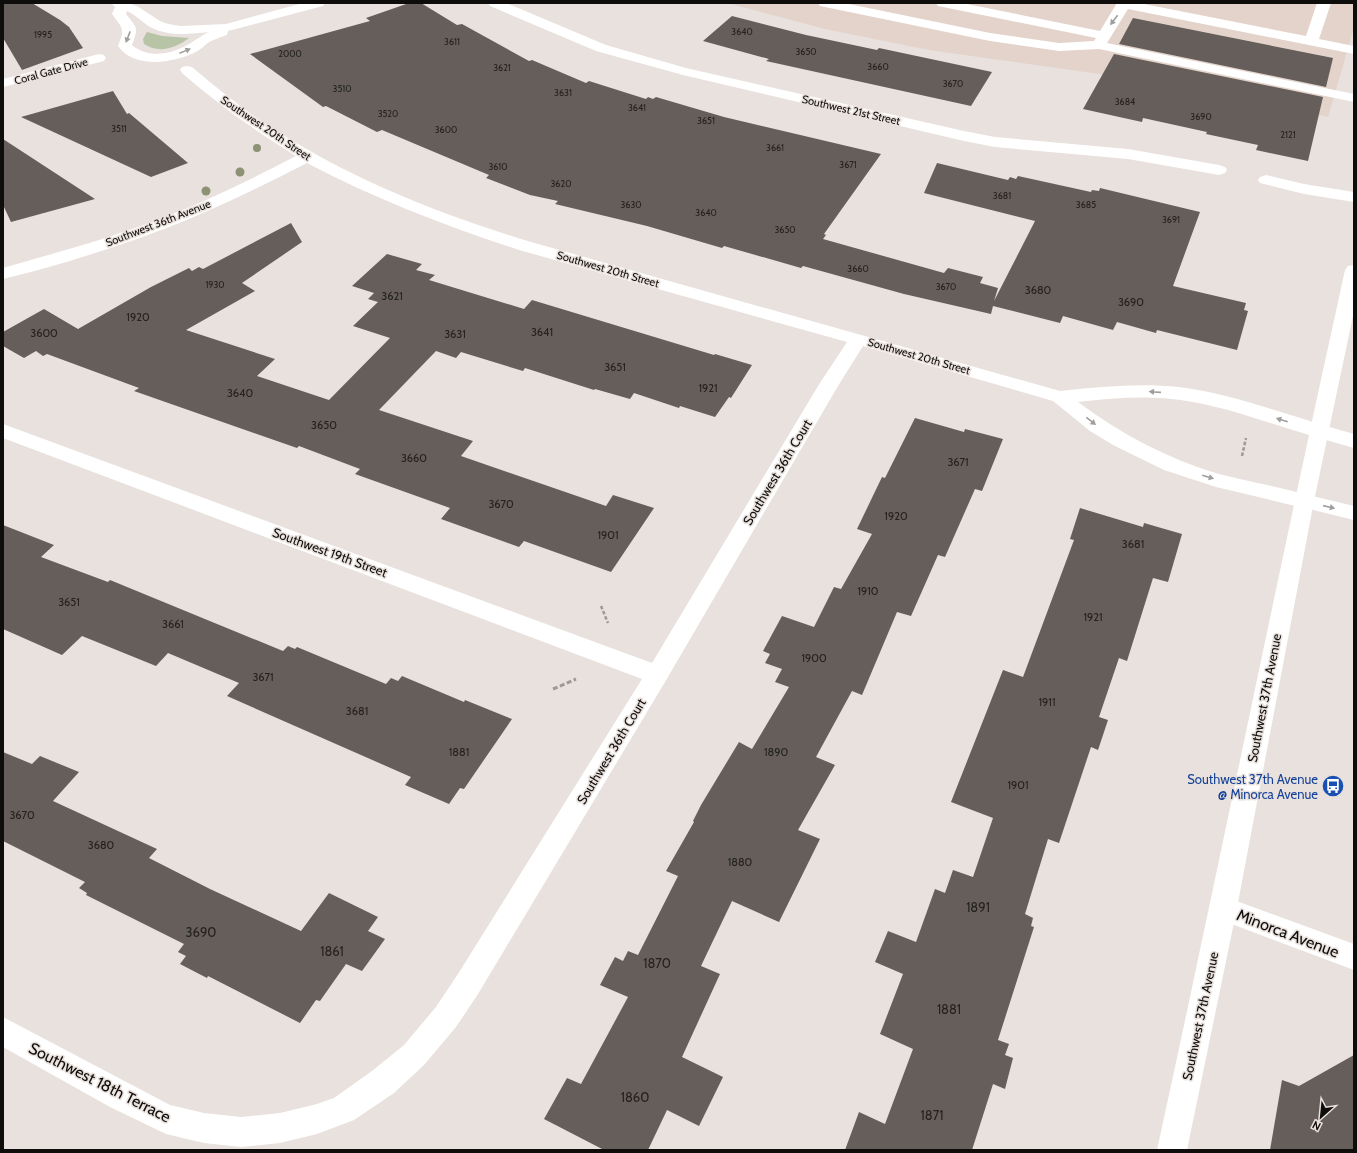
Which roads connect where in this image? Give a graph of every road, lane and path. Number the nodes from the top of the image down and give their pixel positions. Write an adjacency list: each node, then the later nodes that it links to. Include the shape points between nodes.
1 (318, 3): 8 (street)
2 (495, 3): 17 (street, Southwest 21st Street, via 616,52 796,98 995,142 1128,154)
3 (824, 3): 9 (street, via 990,37 1059,47)
4 (943, 3): 9 (street)
5 (1124, 3): 9 (street, one-way to 9); 10 (street)
6 (1324, 3): 10 (street)
7 (120, 5): 8 (street, via 136,9 160,26 196,30); 8 (street, one-way to 8, via 119,14 130,28 125,46 133,53 146,57 168,57 183,52)
8 (226, 28)
9 (1101, 41): 15 (street)
10 (1311, 41): 11 (street)
11 (1354, 50)
12 (99, 58): 14 (street, Coral Gate Drive)
13 (187, 70): 16 (street, Southwest 20th Street, via 255,124)
14 (3, 83)
15 (1354, 98)
16 (307, 157): 21 (street, Southwest 36th Avenue, via 198,209 142,232); 22 (street, Southwest 20th Street, via 422,211 493,236)
17 (1219, 170)
18 (1266, 180): 19 (street)
19 (1354, 197)
20 (1354, 270): 25 (street, Southwest 37th Avenue)
21 (3, 274)
22 (858, 339): 23 (street, Southwest 20th Street); 33 (street, Southwest 36th Court)
23 (1060, 397): 25 (street, Southwest 20th Street, one-way to 23, via 1196,396 1121,391); 29 (street, Southwest 20th Street, one-way to 29, via 1097,426 1120,440 1172,465 1216,480)
24 (3, 431): 33 (street, Southwest 19th Street)
25 (1319, 431): 27 (street, Southwest 20th Street); 29 (street, Southwest 37th Avenue)
26 (1246, 437): 28 (path)
27 (1354, 441)
28 (1241, 459)
29 (1304, 501): 30 (street, Southwest 20th Street, one-way to 30); 36 (street, Southwest 37th Avenue)
30 (1354, 513)
31 (601, 606): 32 (path)
32 (611, 629)
33 (657, 675): 39 (street, Southwest 36th Court, via 446,1017 414,1055 383,1082 343,1109)
34 (577, 678): 35 (path)
35 (553, 689)
36 (1223, 908): 37 (street, Minorca Avenue); 40 (street, Southwest 37th Avenue)
37 (1354, 957)
38 (3, 1031): 39 (street, Southwest 18th Terrace, via 166,1119 204,1128 241,1132 280,1128)
39 (317, 1119)
40 (1172, 1150)

